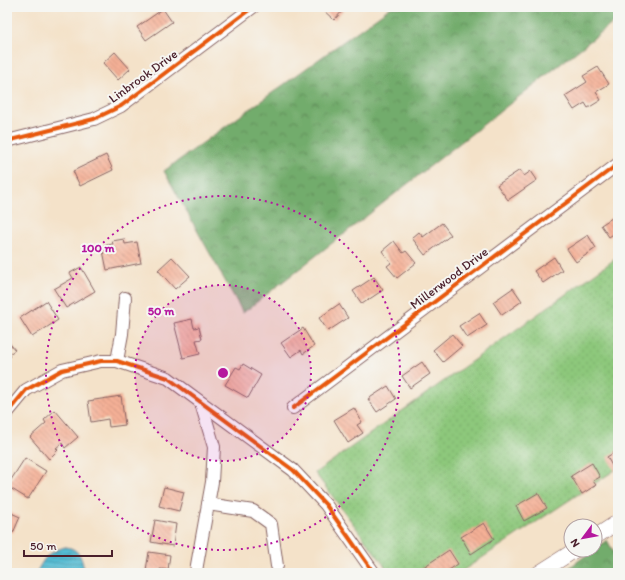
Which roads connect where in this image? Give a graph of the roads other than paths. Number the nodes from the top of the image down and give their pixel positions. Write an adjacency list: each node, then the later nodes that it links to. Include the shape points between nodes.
1 (253, 7): 2 (street, Linbrook Drive, via 121,106 94,119)
2 (7, 140)
3 (618, 164): 7 (street, Millerwood Drive)
4 (125, 298): 5 (street)
5 (117, 361): 6 (street, via 168,378); 8 (street, via 101,361 62,370 26,390)
6 (201, 403): 9 (street, via 214,447); 15 (street, via 293,470 326,505)
7 (293, 408)
8 (7, 413)
9 (208, 504): 13 (street, via 253,511 271,524); 14 (street)
10 (618, 522): 11 (street)
11 (603, 532)
12 (563, 558): 16 (street)
13 (277, 566)
14 (196, 573)
15 (374, 573)
16 (539, 573)

